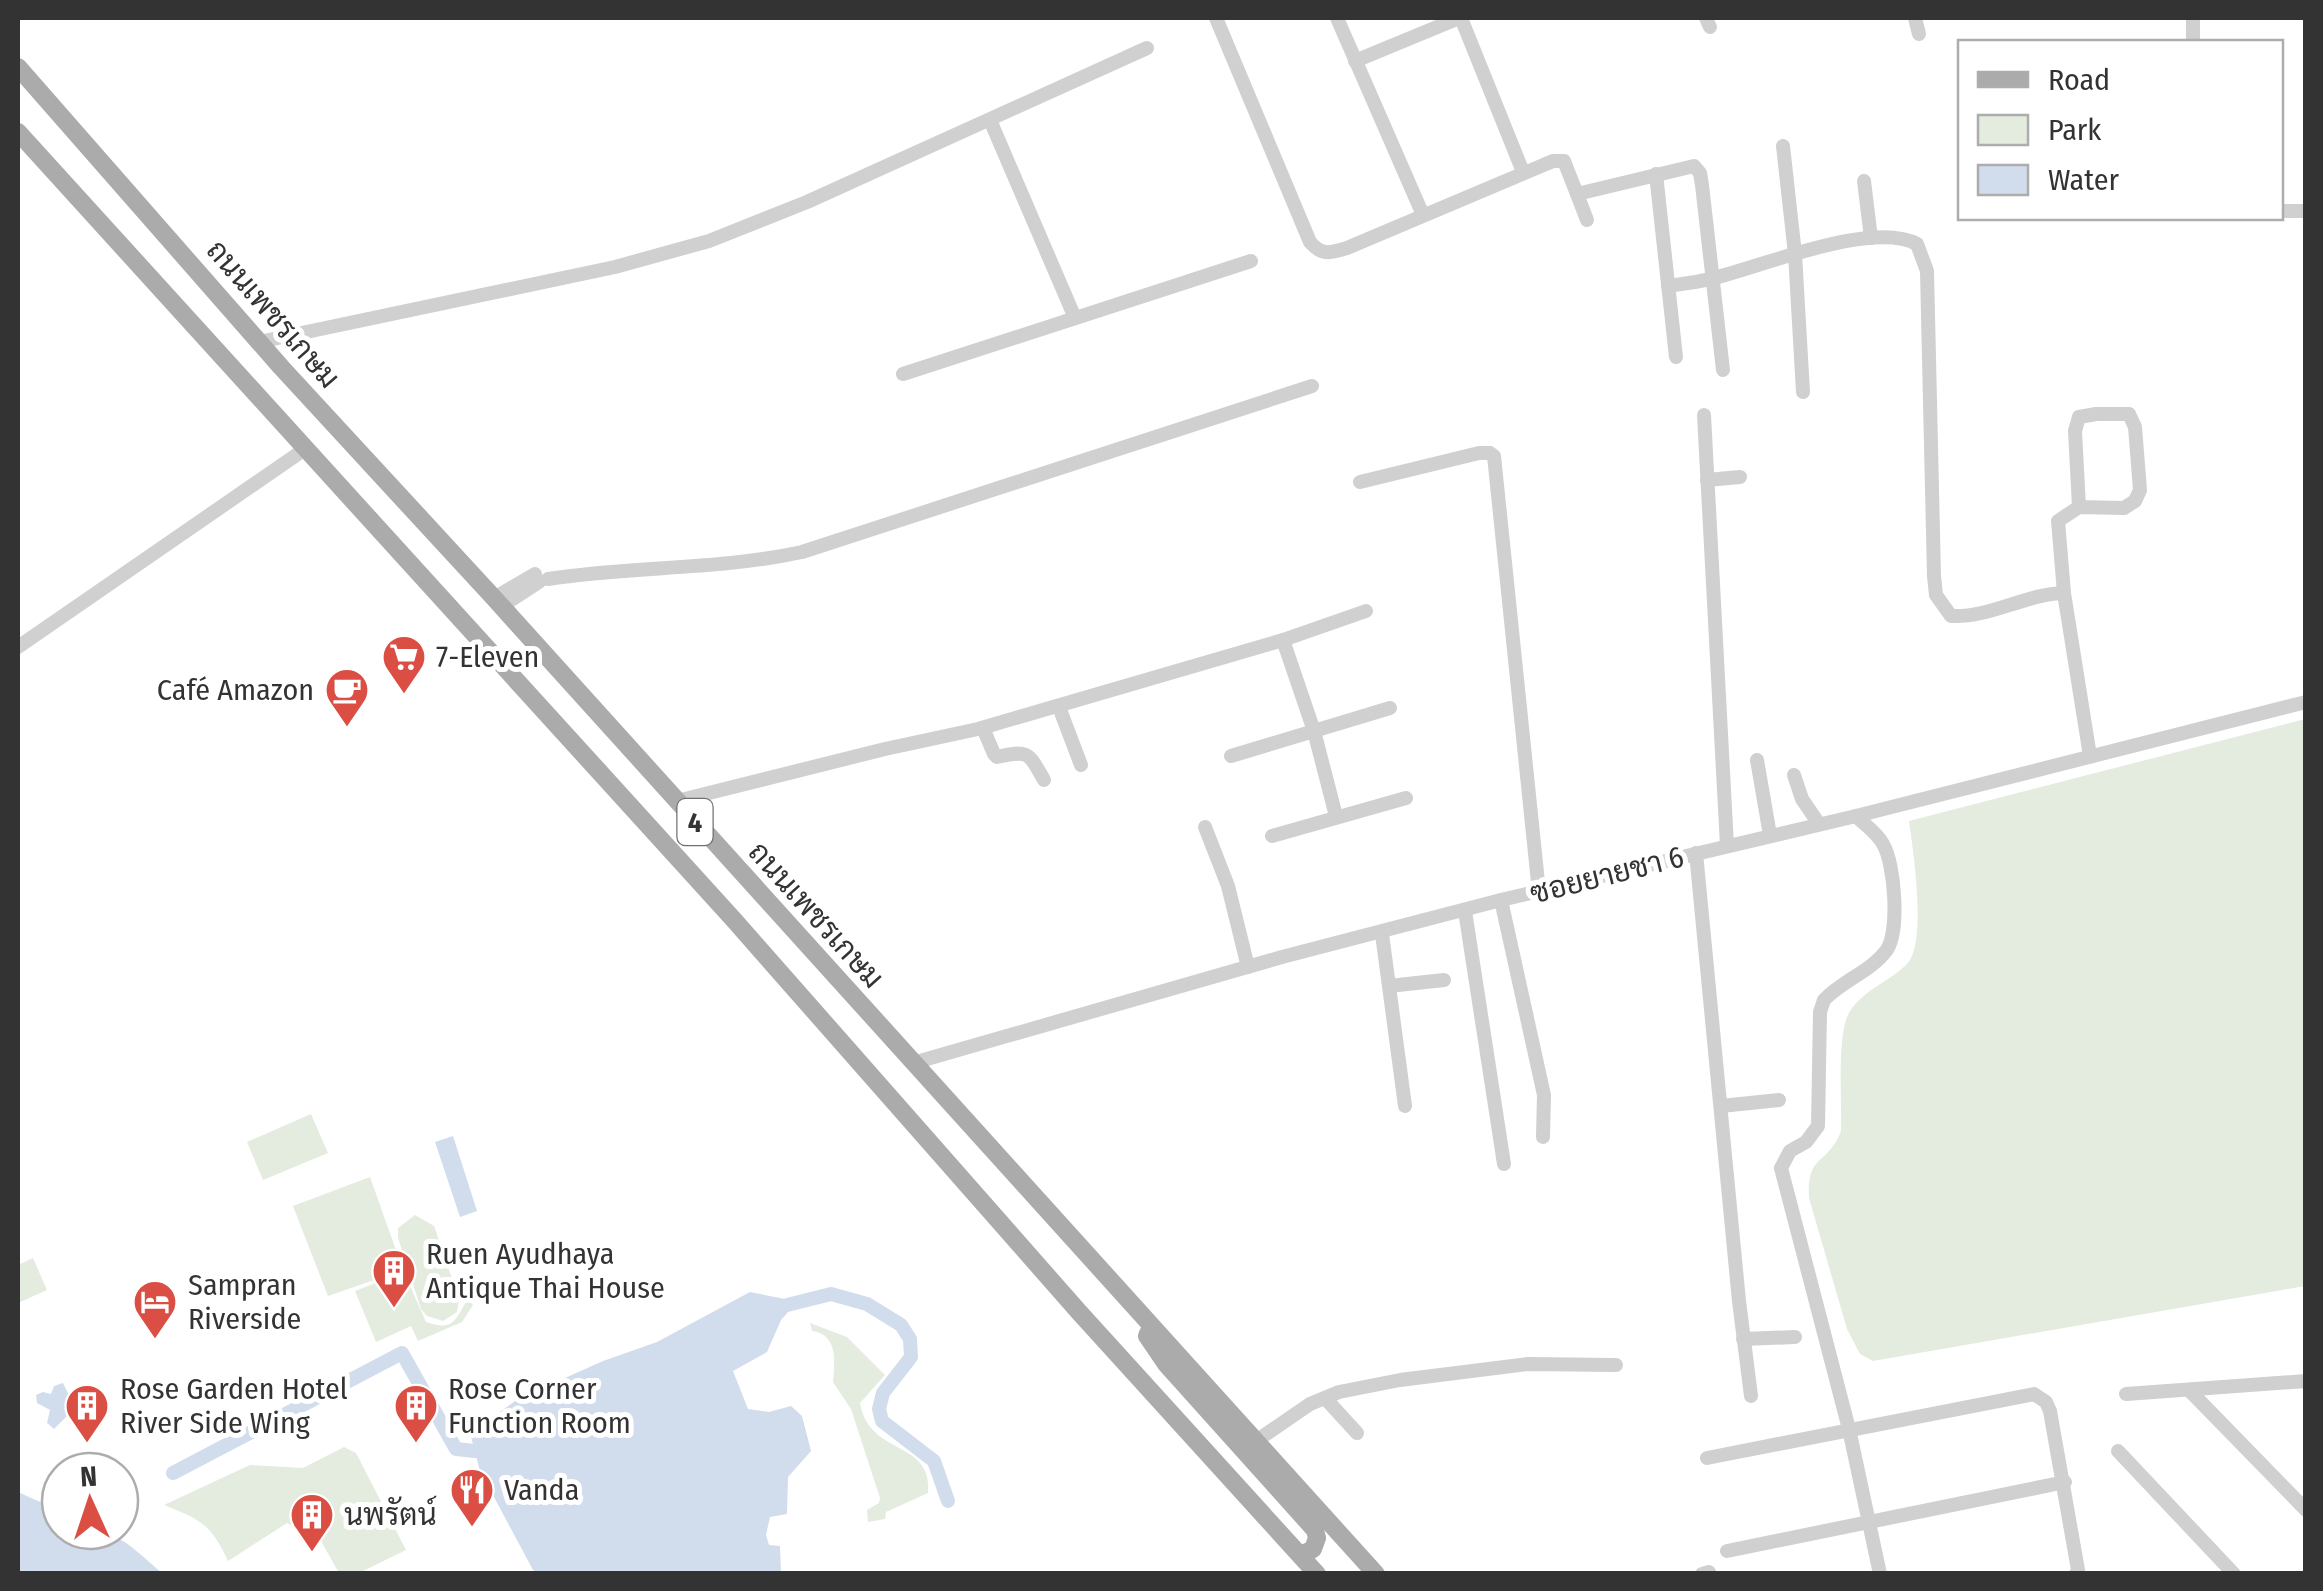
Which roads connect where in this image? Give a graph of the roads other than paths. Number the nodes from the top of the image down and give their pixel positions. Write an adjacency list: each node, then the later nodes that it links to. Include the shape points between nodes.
1 (1216, 18): 16 (street, via 1317,251 1347,248)
2 (1337, 18): 7 (street)
3 (1460, 18): 7 (street); 12 (street)
4 (1916, 18): 5 (street)
5 (1918, 34)
6 (1147, 48): 9 (street)
7 (1355, 61): 16 (street)
8 (18, 67): 24 (main road, ถนนเพชรเกษม / 4)
9 (990, 120): 23 (street); 24 (street, via 709,242)
10 (19, 136): 31 (main road, 4)
11 (1783, 146): 19 (street)
12 (1524, 172): 15 (street, via 1564,161); 16 (street)
13 (1656, 174): 15 (street); 21 (street, via 1687,165 1700,173); 22 (street)
14 (1864, 181): 18 (street)
15 (1577, 194): 17 (street)
16 (1424, 214)
17 (1587, 220)
18 (1872, 238): 19 (street); 36 (street, via 1917,244 1927,271 1930,479 1942,606 1951,616 1968,617)
19 (1795, 254): 21 (street); 29 (street)
20 (1251, 262): 23 (street)
21 (1713, 278): 22 (street); 26 (street)
22 (1668, 286): 25 (street)
23 (1076, 318): 27 (street)
24 (258, 342): 37 (main road, ถนนเพชรเกษม / 4)
25 (1676, 357)
26 (1723, 370)
27 (903, 374)
28 (1312, 386): 37 (street, via 802,552 728,564 542,576)
29 (1803, 392)
30 (1704, 415): 33 (street)
31 (305, 449): 40 (street); 93 (main road, 4)
32 (1740, 477): 33 (street)
33 (1707, 480): 60 (street)
34 (1360, 482): 62 (street, via 1479,453 1494,456)
35 (2079, 507): 35 (street, via 2079,417 2129,414 2136,501 2124,508); 36 (street, via 2058,521)
36 (2064, 593): 47 (street)
37 (498, 602): 53 (main road, ถนนเพชรเกษม / 4)
38 (1366, 611): 39 (street)
39 (1282, 640): 42 (street); 45 (street)
40 (18, 647)
41 (2306, 702): 47 (street, ซอยยายชา 6)
42 (1059, 707): 44 (street); 49 (street)
43 (1390, 708): 45 (street)
44 (983, 728): 51 (street, via 997,757 1024,752); 53 (street)
45 (1314, 731): 46 (street); 54 (street)
46 (1231, 756)
47 (2090, 756): 55 (street, ซอยยายชา 6)
48 (1757, 760): 58 (street)
49 (1081, 764)
50 (1794, 775): 56 (street)
51 (1044, 780)
52 (1406, 798): 54 (street)
53 (676, 802): 69 (main road, ถนนเพชรเกษม / 4)
54 (1336, 816): 59 (street)
55 (1856, 816): 56 (street, ซอยยายชา 6); 84 (street, via 1888,855 1892,939 1878,959 1824,1000 1818,1126 1781,1168)
56 (1819, 824): 58 (street, ซอยยายชา 6)
57 (1205, 827): 66 (street)
58 (1770, 835): 60 (street, ซอยยายชา 6)
59 (1272, 836)
60 (1727, 846): 61 (street, ซอยยายชา 6)
61 (1696, 853): 62 (street, ซอยยายชา 6); 72 (street)
62 (1539, 892): 63 (street, ซอยยายชา 6)
63 (1501, 900): 64 (street, ซอยยายชา 6); 73 (street, via 1544,1095)
64 (1465, 911): 65 (street, ซอยยายชา 6); 74 (street)
65 (1382, 934): 66 (street, ซอยยายชา 6); 68 (street)
66 (1248, 967): 69 (street, ซอยยายชา 6)
67 (1444, 980): 68 (street)
68 (1389, 986): 71 (street)
69 (913, 1063): 75 (main road, ถนนเพชรเกษม / 4)
70 (1779, 1100): 72 (street)
71 (1405, 1106)
72 (1721, 1106): 77 (street)
73 (1543, 1137)
74 (1504, 1164)
75 (1151, 1327): 86 (main road, ถนนเพชรเกษม / 4); 93 (main road, via 1147,1336 1166,1364 1315,1530 1312,1549)
76 (1795, 1336): 77 (street)
77 (1744, 1339): 82 (street)
78 (1616, 1365): 83 (street, via 1528,1364 1400,1380)
79 (2306, 1382): 80 (street)
80 (2190, 1390): 81 (street); 90 (street)
81 (2126, 1394)
82 (1752, 1396)
83 (1325, 1398): 85 (street); 86 (street)
84 (1848, 1429): 88 (street); 89 (street, via 2034,1394 2050,1411); 91 (street)
85 (1357, 1433)
86 (1256, 1441): 94 (main road, ถนนเพชรเกษม / 4)
87 (2118, 1451): 98 (street)
88 (1707, 1458)
89 (2065, 1482): 91 (street); 97 (street)
90 (2306, 1510)
91 (1869, 1524): 92 (street); 96 (street)
92 (1728, 1551)
93 (1301, 1555): 95 (main road, 4)
94 (1364, 1570)
95 (1318, 1574)
96 (1880, 1574)
97 (2076, 1574)
98 (2234, 1574)

